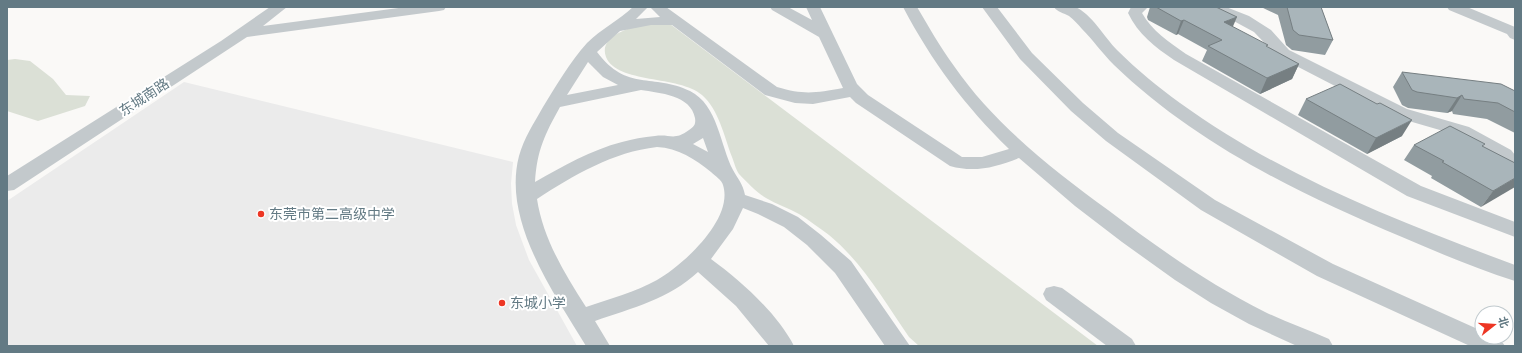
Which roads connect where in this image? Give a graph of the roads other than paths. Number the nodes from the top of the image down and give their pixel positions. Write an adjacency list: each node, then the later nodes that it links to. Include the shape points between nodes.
1 (266, 7): 17 (street, 东城南路)
2 (280, 7): 16 (street, 东城南路)
3 (439, 7): 16 (street)
4 (641, 7): 15 (street)
5 (657, 7): 14 (street)
6 (777, 7): 18 (street)
7 (813, 7): 18 (street)
8 (910, 7): 26 (street, via 920,28 959,85)
9 (989, 7): 45 (street, via 1026,56 1077,107 1112,137 1208,205 1325,270)
10 (1137, 7): 35 (street, via 1135,13 1144,29 1180,57 1414,191)
11 (1211, 7): 27 (street, via 1224,10 1253,25 1271,39 1274,46 1283,53 1401,113 1457,129 1487,144 1504,154)
12 (1454, 7): 19 (street, via 1512,31)
13 (1067, 8): 37 (street, via 1142,82 1221,138 1329,197)
14 (676, 21): 15 (street, via 639,22); 22 (street, via 771,91 795,98 814,99)
15 (616, 28): 20 (street, via 602,37)
16 (242, 34): 17 (street); 30 (street, 东城南路)
17 (222, 35): 28 (street, 东城南路)
18 (827, 35): 22 (street)
19 (1515, 35)
20 (589, 52): 21 (street, via 601,68 612,76); 23 (street)
21 (644, 85): 23 (street); 24 (street, via 678,92 691,99)
22 (854, 91): 26 (street, via 862,99 957,162 969,165 984,164)
23 (553, 103): 31 (street, via 527,162)
24 (704, 117): 25 (street, via 704,126 698,133); 29 (street)
25 (676, 144): 29 (street, via 693,150); 31 (street, via 659,141 629,146 553,178)
26 (1022, 151): 44 (street, via 1074,196 1194,283 1258,318)
27 (1515, 167)
28 (7, 174)
29 (725, 174): 32 (street, via 733,185)
30 (7, 185)
31 (527, 196): 39 (street, via 530,222 544,255)
32 (736, 199): 36 (street, via 715,241); 42 (street, via 765,209 790,222 814,240 843,267)
33 (1515, 214): 34 (street)
34 (1515, 223)
35 (1515, 230)
36 (699, 261): 39 (street, via 673,281 646,294); 41 (street, via 741,296)
37 (1515, 273)
38 (1054, 294): 43 (street)
39 (580, 317): 40 (street)
40 (598, 346)
41 (782, 346)
42 (898, 346)
43 (1124, 346)
44 (1321, 346)
45 (1493, 346)

